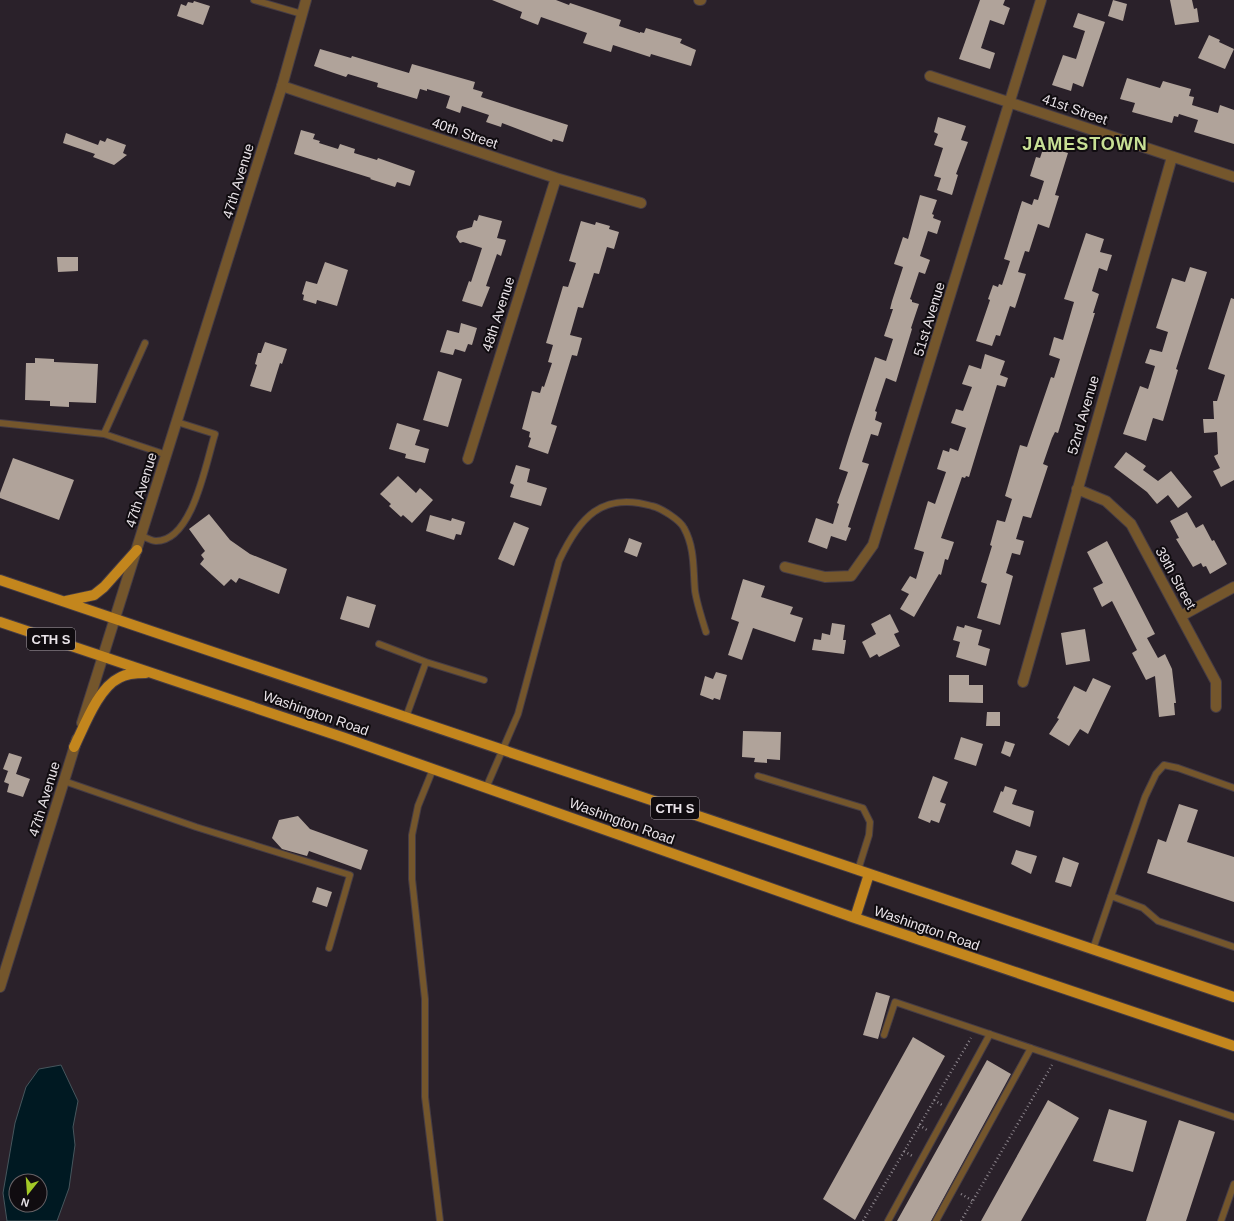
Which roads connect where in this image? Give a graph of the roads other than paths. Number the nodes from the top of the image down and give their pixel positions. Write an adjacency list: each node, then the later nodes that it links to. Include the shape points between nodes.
1 (254, 0): 4 (lane)
2 (306, 0): 4 (street, 47th Avenue)
3 (1041, 0): 7 (street, 51st Avenue)
4 (302, 14): 6 (street, 47th Avenue)
5 (930, 76): 7 (street, 41st Street)
6 (282, 86): 10 (street, 40th Street); 13 (street, 47th Avenue)
7 (1010, 102): 8 (street, 41st Street); 21 (street, 51st Avenue, via 874,545 851,576 825,577)
8 (1172, 157): 9 (street, 41st Street); 18 (street, 52nd Avenue)
9 (1234, 177)
10 (556, 178): 11 (street, 40th Street); 17 (street, 48th Avenue)
11 (641, 203)
12 (145, 343): 15 (lane)
13 (177, 422): 16 (street, 47th Avenue); 19 (lane, via 214,434 194,506 178,531 167,538 156,541)
14 (0, 423): 15 (lane)
15 (104, 434): 16 (lane)
16 (167, 455): 19 (street, 47th Avenue)
17 (468, 459)
18 (1077, 489): 25 (street, 39th Street, via 1106,501 1131,524); 34 (street, 52nd Avenue)
19 (141, 536): 20 (street, 47th Avenue)
20 (137, 550): 24 (main road, via 104,588 94,595); 26 (street, 47th Avenue)
21 (785, 567)
22 (0, 580): 24 (main road, Washington Road / CTH S)
23 (1234, 587): 25 (street)
24 (64, 601): 26 (main road, Washington Road / CTH S)
25 (1181, 616): 35 (street, 39th Street, via 1216,682)
26 (116, 618): 30 (street, 47th Avenue); 36 (main road, Washington Road / CTH S)
27 (0, 622): 30 (main road, Washington Road / CTH S)
28 (706, 632): 38 (lane, via 695,592 694,554 684,527 661,508 636,501 606,504 583,520 568,540 559,561 518,714)
29 (379, 644): 31 (lane)
30 (102, 656): 32 (main road, Washington Road / CTH S); 37 (street, 47th Avenue)
31 (426, 662): 33 (lane); 36 (lane)
32 (154, 673): 37 (main road, via 129,674 114,681 94,707); 39 (main road, Washington Road / CTH S)
33 (484, 680)
34 (1023, 682)
35 (1216, 707)
36 (406, 717): 38 (main road, Washington Road / CTH S)
37 (74, 747): 41 (street, 47th Avenue)
38 (503, 750): 42 (lane); 44 (main road, Washington Road / CTH S)
39 (433, 769): 42 (main road, Washington Road / CTH S); 59 (lane, via 418,806 412,835 412,879 425,999 426,1097)
40 (758, 776): 44 (lane, via 863,808 870,822 869,835)
41 (64, 781): 49 (lane, via 196,827 350,876); 51 (street, 47th Avenue)
42 (486, 788): 47 (main road, Washington Road / CTH S)
43 (1234, 788): 46 (lane, via 1178,768 1164,766 1156,774 1145,797)
44 (858, 870): 45 (main road, Washington Road / CTH S)
45 (869, 874): 47 (main road); 50 (main road, Washington Road / CTH S)
46 (1111, 896): 48 (lane, via 1143,908 1158,921); 50 (lane)
47 (855, 918): 55 (main road, Washington Road / CTH S)
48 (1234, 947)
49 (329, 948)
50 (1093, 949): 52 (main road, Washington Road / CTH S)
51 (0, 987)
52 (1234, 997)
53 (990, 1034): 54 (lane, via 895,1002); 56 (lane); 60 (lane)
54 (884, 1035)
55 (1234, 1046)
56 (1031, 1048): 57 (lane); 61 (lane)
57 (1234, 1117)
58 (1234, 1184): 62 (lane)
59 (440, 1221)
60 (888, 1221)
61 (936, 1221)
62 (1220, 1221)

